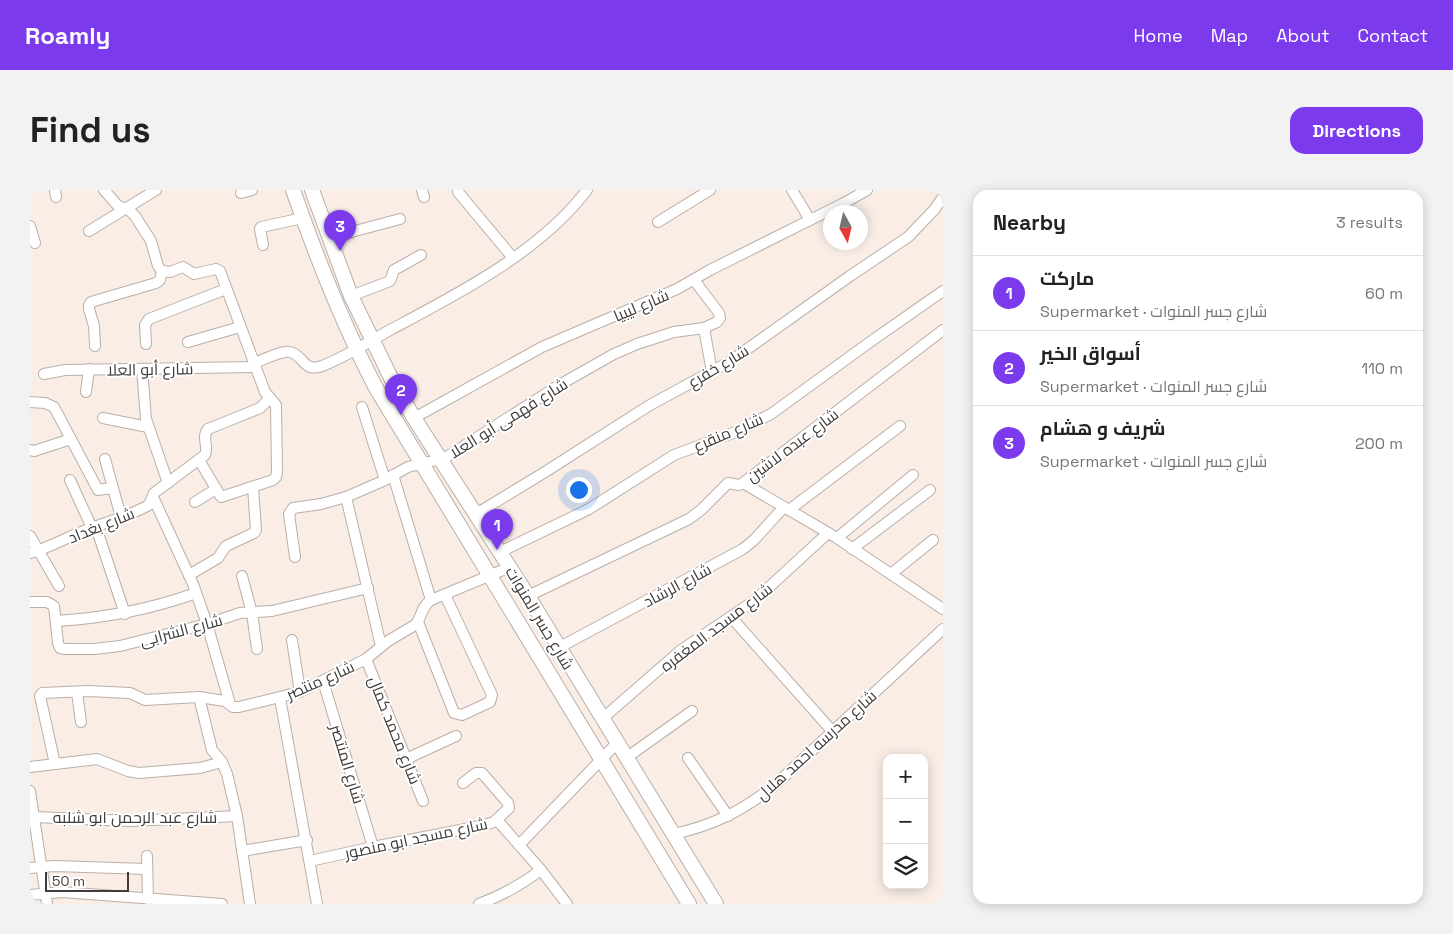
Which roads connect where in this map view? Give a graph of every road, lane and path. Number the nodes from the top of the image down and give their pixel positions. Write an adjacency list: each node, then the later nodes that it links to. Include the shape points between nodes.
1 (104, 190): 13 (street)
2 (156, 190): 13 (street)
3 (252, 190): 11 (street)
4 (293, 190): 14 (street, شارع جسر المنوات)
5 (312, 190): 20 (street, شارع جسر المنوات)
6 (587, 190): 24 (street, via 558,222)
7 (710, 190): 17 (street)
8 (792, 190): 16 (street)
9 (867, 190): 16 (street, شارع ليبيا)
10 (458, 192): 24 (street)
11 (241, 193)
12 (943, 197): 41 (street, شارع خفرع, via 908,237)
13 (125, 209): 19 (street); 25 (street, via 132,213 151,241)
14 (303, 218): 22 (street, via 261,227); 37 (street, شارع جسر المنوات, via 333,299)
15 (400, 219): 20 (street)
16 (810, 220): 26 (street, شارع ليبيا)
17 (658, 222)
18 (30, 226): 21 (street)
19 (89, 232)
20 (330, 238): 29 (street, شارع جسر المنوات)
21 (35, 242)
22 (262, 245)
23 (421, 255): 29 (street, via 394,270 390,281)
24 (512, 258): 33 (street)
25 (162, 271): 27 (street, via 183,268 194,274 218,269); 36 (street, via 156,283 91,302 89,309)
26 (694, 280): 31 (street, via 720,314 719,321); 48 (street, شارع ليبيا, via 542,347)
27 (226, 289): 30 (street); 35 (street, via 148,319)
28 (943, 291): 78 (street, شارع منقرع, via 771,414 738,431 674,455 589,509)
29 (351, 296): 33 (street, شارع جسر المنوات)
30 (240, 327): 34 (street); 38 (street)
31 (704, 328): 41 (street); 55 (street, شارع فهمى أبو العلا, via 674,332 614,354)
32 (943, 330): 61 (street, شارع عبده لاشين)
33 (372, 340): 37 (street); 48 (street, شارع جسر المنوات)
34 (188, 342)
35 (146, 344)
36 (95, 346)
37 (356, 349): 38 (street, via 314,368 288,351); 56 (street, شارع جسر المنوات)
38 (255, 365): 40 (street, شارع أبو العلا); 44 (street, via 264,392)
39 (89, 369): 40 (street, شارع أبو العلا); 42 (street, شارع أبو العلا); 43 (street)
40 (142, 369): 50 (street)
41 (712, 372): 70 (street, شارع خفرع, via 650,405)
42 (44, 374)
43 (86, 392)
44 (270, 398): 54 (street, via 260,408 208,429 205,432 207,452); 62 (street, via 278,410 277,474 273,480)
45 (30, 402): 51 (street, via 54,407)
46 (362, 407): 58 (street)
47 (103, 418): 50 (street)
48 (414, 418): 55 (street, شارع جسر المنوات)
49 (900, 426): 69 (street, شارع الرشاد)
50 (148, 427): 60 (street)
51 (71, 439): 52 (street); 63 (street, via 98,490)
52 (30, 450)
53 (105, 459): 63 (street)
54 (198, 460): 60 (street, شارع بغداد); 64 (street)
55 (441, 460): 56 (street, شارع فهمى أبو العلا); 70 (street, شارع جسر المنوات)
56 (422, 463): 58 (street, شارع فهمى أبو العلا); 84 (street, شارع جسر المنوات)
57 (913, 475): 74 (street, شارع مسجد المغفره)
58 (389, 477): 67 (street, شارع فهمى أبو العلا); 90 (street)
59 (70, 480): 72 (street)
60 (168, 483): 66 (street, شارع بغداد)
61 (744, 483): 69 (street); 89 (street, شارع عبده لاشين, via 728,483 702,510 688,519)
62 (253, 487): 64 (street, via 223,497); 82 (street, via 254,532 226,546 218,558)
63 (112, 488): 71 (street)
64 (216, 489): 68 (street)
65 (930, 490): 76 (street)
66 (153, 497): 71 (street, شارع بغداد, via 148,505); 82 (street)
67 (346, 497): 79 (street, شارع فهمى أبو العلا, via 290,510); 86 (street)
68 (195, 502)
69 (787, 508): 74 (street); 102 (street, شارع الرشاد, via 743,549)
70 (476, 514): 78 (street, شارع جسر المنوات)
71 (121, 517): 72 (street, شارع بغداد)
72 (94, 527): 77 (street, شارع بغداد); 94 (street)
73 (30, 536): 77 (street)
74 (833, 536): 76 (street); 95 (street, شارع مسجد المغفره)
75 (933, 540): 81 (street)
76 (852, 548): 81 (street)
77 (35, 552): 85 (street)
78 (500, 552): 80 (street, شارع جسر المنوات)
79 (295, 557)
80 (510, 567): 84 (street); 89 (street, شارع جسر المنوات)
81 (890, 574): 92 (street)
82 (189, 575): 87 (street)
83 (242, 576): 93 (street)
84 (490, 576): 88 (street); 120 (street, شارع جسر المنوات)
85 (59, 586)
86 (368, 588): 93 (street, شارع الشرابى); 101 (street)
87 (196, 593): 94 (street); 98 (street)
88 (445, 595): 90 (street); 97 (street, via 492,695 490,702 462,715 454,712)
89 (528, 596): 102 (street, شارع جسر المنوات)
90 (431, 600): 97 (street, شارع منتصر, via 423,607)
91 (30, 602): 96 (street, شارع الشرابى, via 52,604)
92 (943, 609)
93 (252, 613): 98 (street, شارع الشرابى, via 240,613); 103 (street)
94 (125, 614): 96 (street)
95 (731, 617): 112 (street, شارع مسجد المغفره, via 680,651); 114 (street)
96 (56, 620): 98 (street, شارع الشرابى, via 58,643 65,650 120,646)
97 (418, 622): 101 (street, شارع منتصر)
98 (208, 624): 110 (street)
99 (943, 629): 114 (street, شارع مدرسه احمد هلال)
100 (292, 640): 107 (street)
101 (381, 646): 104 (street, شارع منتصر)
102 (558, 648): 112 (street, شارع جسر المنوات)
103 (257, 649)
104 (366, 659): 105 (street, شارع منتصر); 119 (street, شارع محمد كمال)
105 (323, 681): 107 (street, شارع منتصر); 134 (street, شارع المنتصر)
106 (77, 692): 108 (street, شارع منتصر, via 130,693 145,700); 113 (street); 122 (street, شارع منتصر, via 42,693 40,696)
107 (300, 692): 109 (street, شارع منتصر)
108 (199, 697): 110 (street, شارع منتصر); 121 (street, via 210,744)
109 (280, 698): 110 (street, شارع منتصر, via 239,707); 132 (street)
110 (230, 704)
111 (692, 711): 117 (street)
112 (602, 719): 116 (street, شارع جسر المنوات)
113 (81, 722)
114 (833, 732): 129 (street, شارع مدرسه احمد هلال, via 775,786)
115 (456, 736): 119 (street)
116 (618, 743): 117 (street, شارع جسر المنوات); 120 (street)
117 (626, 758): 131 (street, شارع جسر المنوات)
118 (688, 758): 129 (street)
119 (406, 759): 126 (street, شارع محمد كمال)
120 (602, 760): 133 (street); 153 (street, شارع جسر المنوات)
121 (222, 762): 122 (street, via 200,768 139,773 97,759); 128 (street)
122 (55, 764): 123 (street)
123 (30, 767)
124 (463, 783): 130 (street, شارع مسجد ابو منصور, via 476,773 483,774 509,804 508,810)
125 (30, 791): 127 (street)
126 (423, 801)
127 (32, 812): 128 (street, شارع عبد الرحمن ابو شلبه, via 130,821); 138 (street)
128 (237, 816): 135 (street)
129 (728, 816): 131 (street, شارع مدرسه احمد هلال)
130 (497, 820): 133 (street); 134 (street, شارع مسجد ابو منصور)
131 (674, 834): 154 (street, شارع جسر المنوات)
132 (307, 840): 135 (street); 137 (street)
133 (519, 845): 141 (street)
134 (373, 847): 137 (street, شارع مسجد ابو منصور)
135 (242, 851): 149 (street)
136 (147, 856): 140 (street)
137 (310, 861): 150 (street)
138 (42, 867): 139 (street); 140 (street); 142 (street)
139 (30, 868)
140 (148, 869): 144 (street)
141 (541, 870): 151 (street); 152 (street)
142 (45, 893): 143 (street); 145 (street, via 62,892); 147 (street)
143 (30, 895)
144 (148, 899): 145 (street); 146 (street)
145 (132, 901)
146 (195, 903): 148 (street)
147 (47, 904)
148 (221, 904)
149 (250, 904)
150 (317, 904)
151 (479, 904)
152 (567, 904)
153 (689, 904)
154 (716, 904)

